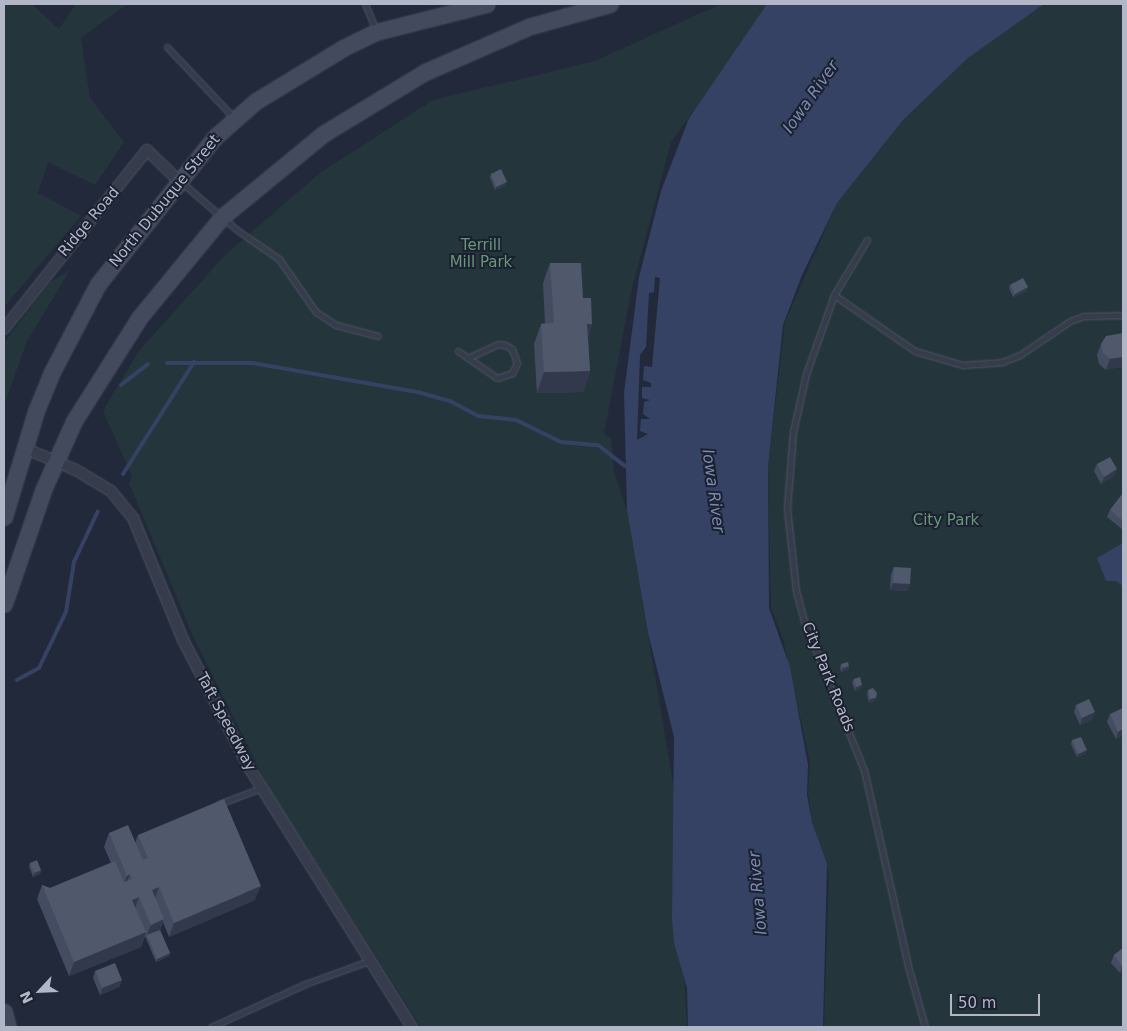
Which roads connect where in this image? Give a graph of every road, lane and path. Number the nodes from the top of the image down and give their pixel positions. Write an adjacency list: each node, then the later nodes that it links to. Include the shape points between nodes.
1 (365, 4): 4 (lane)
2 (488, 4): 4 (main road, North Dubuque Street)
3 (610, 4): 8 (main road, via 532,26 425,72 324,134)
4 (376, 32): 6 (main road, North Dubuque Street, via 310,65)
5 (167, 47): 6 (lane)
6 (235, 119): 7 (main road, North Dubuque Street, via 215,137)
7 (179, 181): 8 (lane); 12 (street, Ridge Road, via 147,150); 16 (main road, North Dubuque Street, via 98,284 52,372)
8 (222, 217): 13 (lane, via 279,259 316,312 336,325); 17 (main road, via 163,287 115,352 74,421)
9 (867, 240): 10 (lane, City Park Roads)
10 (834, 295): 11 (lane, via 915,352 963,365 1002,362 1020,355 1054,331 1084,316); 27 (lane, City Park Roads, via 806,374 788,470 787,508 796,591 818,662 843,712 864,770)
11 (1123, 315)
12 (4, 329)
13 (378, 336)
14 (458, 351): 15 (lane)
15 (470, 357): 15 (lane, via 497,378 512,373 517,363 512,349 498,344)
16 (24, 448): 17 (street, Taft Speedway); 18 (main road, North Dubuque Street)
17 (56, 462): 19 (main road); 20 (street, Taft Speedway, via 111,491 134,518 183,640)
18 (4, 517)
19 (4, 604)
20 (261, 788): 21 (lane); 22 (street, Taft Speedway)
21 (210, 807)
22 (369, 961): 25 (lane, via 305,984); 26 (street, Taft Speedway)
23 (4, 1012): 24 (main road)
24 (8, 1027)
25 (211, 1027)
26 (412, 1027)
27 (925, 1027)

